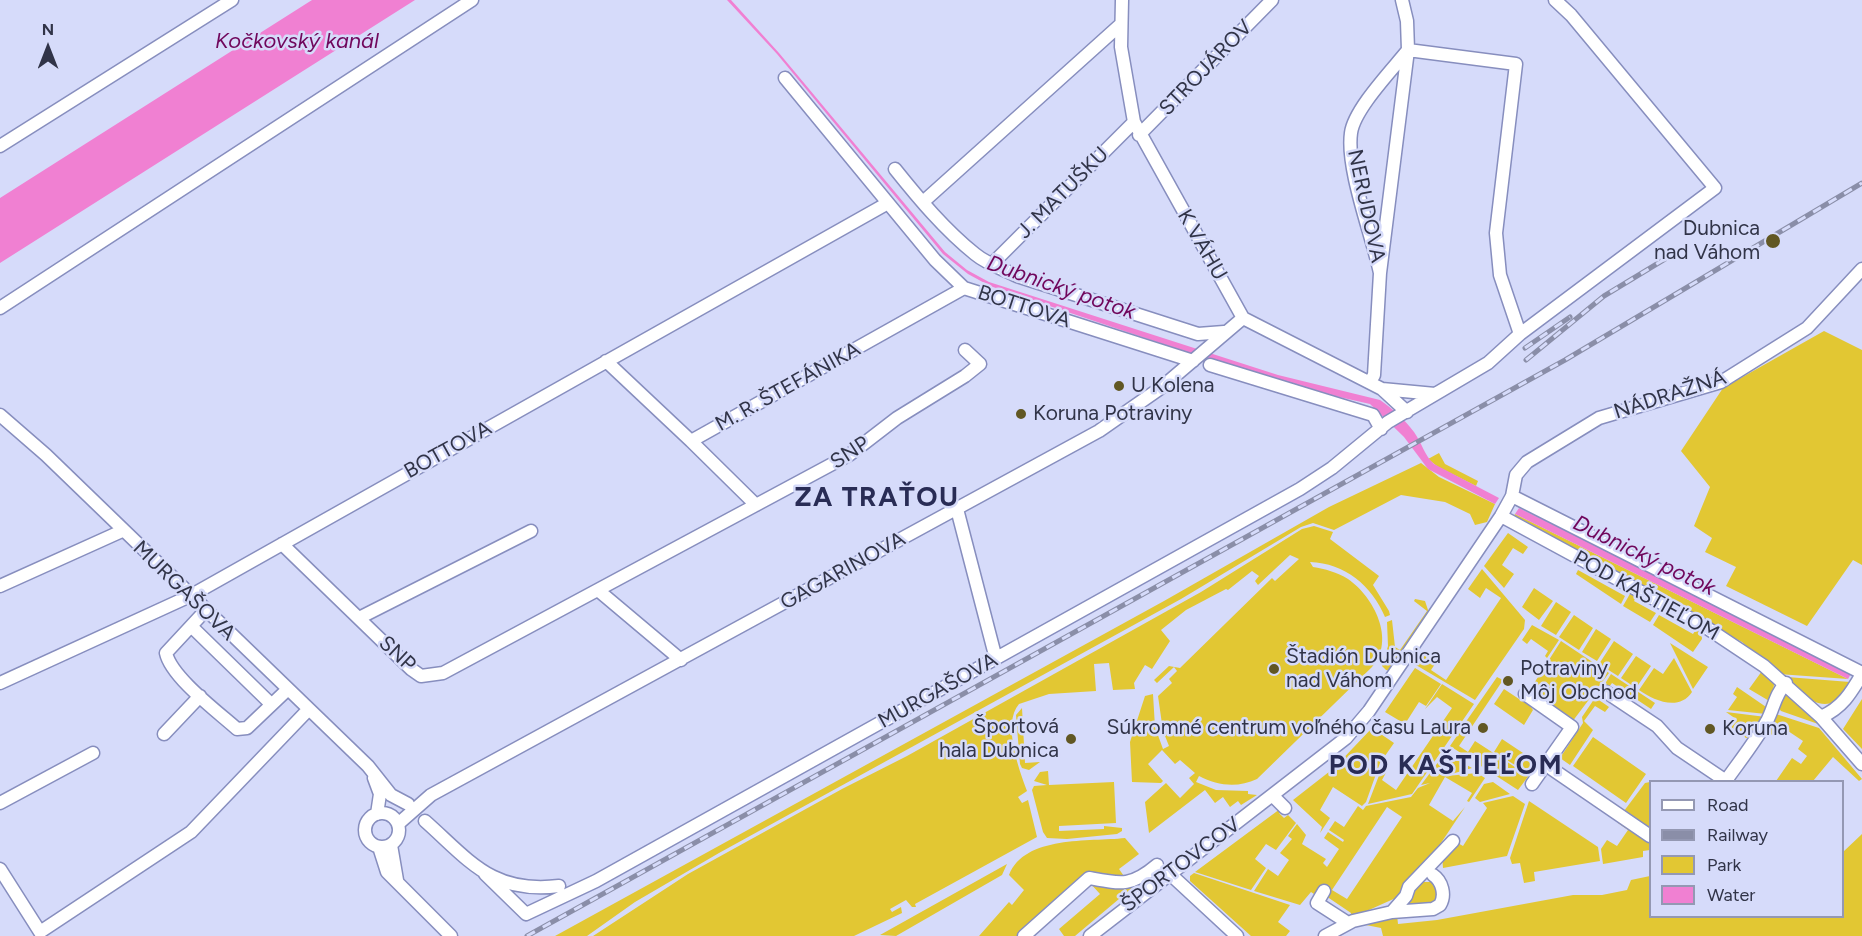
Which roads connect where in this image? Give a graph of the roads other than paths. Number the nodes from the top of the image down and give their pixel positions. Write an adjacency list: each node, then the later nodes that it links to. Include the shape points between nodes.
1 (232, 0): 12 (street)
2 (472, 0): 20 (street)
3 (1122, 0): 7 (street, K VÁHU)
4 (1272, 0): 11 (street, STROJÁROV)
5 (1402, 0): 8 (street, NERUDOVA)
6 (1555, 0): 23 (street, MURGAŠOVA, via 1715,188)
7 (1120, 25): 10 (street, K VÁHU); 14 (street)
8 (1408, 50): 18 (street, NERUDOVA); 18 (street, NERUDOVA, via 1359,114 1351,132 1352,162); 23 (street, via 1516,64 1496,233 1500,274)
9 (785, 78): 15 (street, BOTTOVA)
10 (1134, 122): 11 (street, K VÁHU); 16 (street, J. MATUŠKU)
11 (1139, 135): 21 (street, K VÁHU)
12 (0, 146)
13 (895, 169): 14 (street)
14 (923, 202): 16 (street, via 976,255)
15 (888, 203): 19 (street, BOTTOVA); 26 (street, BOTTOVA)
16 (992, 264): 22 (street, via 1017,276 1198,334)
17 (1862, 269): 36 (street, NÁDRAŽNÁ, via 1807,328 1721,382 1599,418 1527,462 1516,475)
18 (1380, 273): 28 (street, NERUDOVA, via 1374,375)
19 (964, 288): 25 (street, BOTTOVA); 34 (street, M. R. ŠTEFÁNIKA)
20 (0, 308)
21 (1243, 318): 22 (street, GAGARINOVA); 28 (street)
22 (1227, 334): 25 (street, GAGARINOVA)
23 (1520, 334): 30 (street, MURGAŠOVA, via 1488,363)
24 (965, 350): 35 (street, SNP, via 980,364 965,376 897,418 849,455)
25 (1194, 360): 37 (street, GAGARINOVA, via 1100,431)
26 (606, 361): 34 (street); 40 (street, BOTTOVA)
27 (1210, 365): 33 (street, via 1373,415)
28 (1370, 382): 29 (street)
29 (1382, 389): 30 (street); 31 (street)
30 (1435, 394): 31 (street, MURGAŠOVA)
31 (1404, 413): 33 (street, MURGAŠOVA)
32 (0, 415): 38 (street, MURGAŠOVA)
33 (1384, 425): 47 (street, MURGAŠOVA, via 1300,489)
34 (691, 441): 35 (street, M. R. ŠTEFÁNIKA)
35 (756, 506): 42 (street, SNP)
36 (1506, 506): 49 (street); 51 (street, POD KAŠTIEĽOM, via 1704,626); 68 (street, via 1373,714)
37 (957, 509): 47 (street); 48 (street, GAGARINOVA)
38 (122, 531): 41 (street); 43 (street, MURGAŠOVA)
39 (531, 531): 45 (street, SNP)
40 (282, 544): 43 (street, BOTTOVA); 45 (street, SNP)
41 (0, 586)
42 (599, 591): 45 (street, SNP, via 432,676 421,676 411,669); 48 (street)
43 (190, 596): 44 (street, MURGAŠOVA); 50 (street, BOTTOVA)
44 (206, 612): 46 (street); 52 (street, MURGAŠOVA)
45 (359, 618)
46 (192, 627): 55 (street, via 166,653 168,662); 56 (street)
47 (996, 659): 81 (street, MURGAŠOVA, via 596,881 526,914)
48 (681, 660): 69 (street, GAGARINOVA)
49 (1862, 674): 58 (street, via 1835,711)
50 (0, 683)
51 (1786, 683): 58 (street, POD KAŠTIEĽOM); 65 (street, via 1761,731)
52 (287, 690): 56 (street); 57 (street, MURGAŠOVA)
53 (1606, 692): 64 (street, via 1657,726 1677,748)
54 (1525, 694): 61 (street, via 1572,727)
55 (200, 696): 56 (street, via 237,729 247,729); 59 (street)
56 (271, 704)
57 (308, 710): 63 (street, MURGAŠOVA); 79 (street, via 191,832 40,932)
58 (1821, 717): 62 (street, POD KAŠTIEĽOM)
59 (164, 734)
60 (93, 753): 70 (street)
61 (1546, 762): 66 (street); 75 (street)
62 (1862, 764)
63 (368, 766): 67 (street, MURGAŠOVA); 73 (street, MURGAŠOVA)
64 (1725, 780)
65 (1727, 780)
66 (1532, 784)
67 (391, 795): 71 (street, MURGAŠOVA); 73 (street)
68 (1273, 796): 72 (street); 80 (street, ŠPORTOVCOV)
69 (424, 799): 71 (street, GAGARINOVA); 73 (street, GAGARINOVA)
70 (0, 803)
71 (408, 804): 73 (street, GAGARINOVA)
72 (1285, 808)
73 (389, 817): 77 (street, via 399,834); 77 (street, via 369,820 365,833 369,842)
74 (425, 821): 81 (street, MURGAŠOVA)
75 (1649, 835)
76 (1453, 841): 85 (street, via 1409,887)
77 (385, 846): 87 (street, via 387,872)
78 (1157, 865): 89 (street, ŠPORTOVCOV, via 1130,883 1089,878)
79 (0, 869)
80 (1169, 873): 90 (street, ŠPORTOVCOV); 91 (street)
81 (485, 874): 83 (street, MURGAŠOVA, via 512,885)
82 (1433, 875): 85 (street, via 1442,887 1440,905)
83 (559, 886)
84 (1324, 891): 86 (street, via 1317,903)
85 (1392, 912): 86 (street)
86 (1348, 923): 88 (street)
87 (449, 934)
88 (1334, 934)
89 (1024, 936)
90 (1090, 936)
91 (1237, 936)

